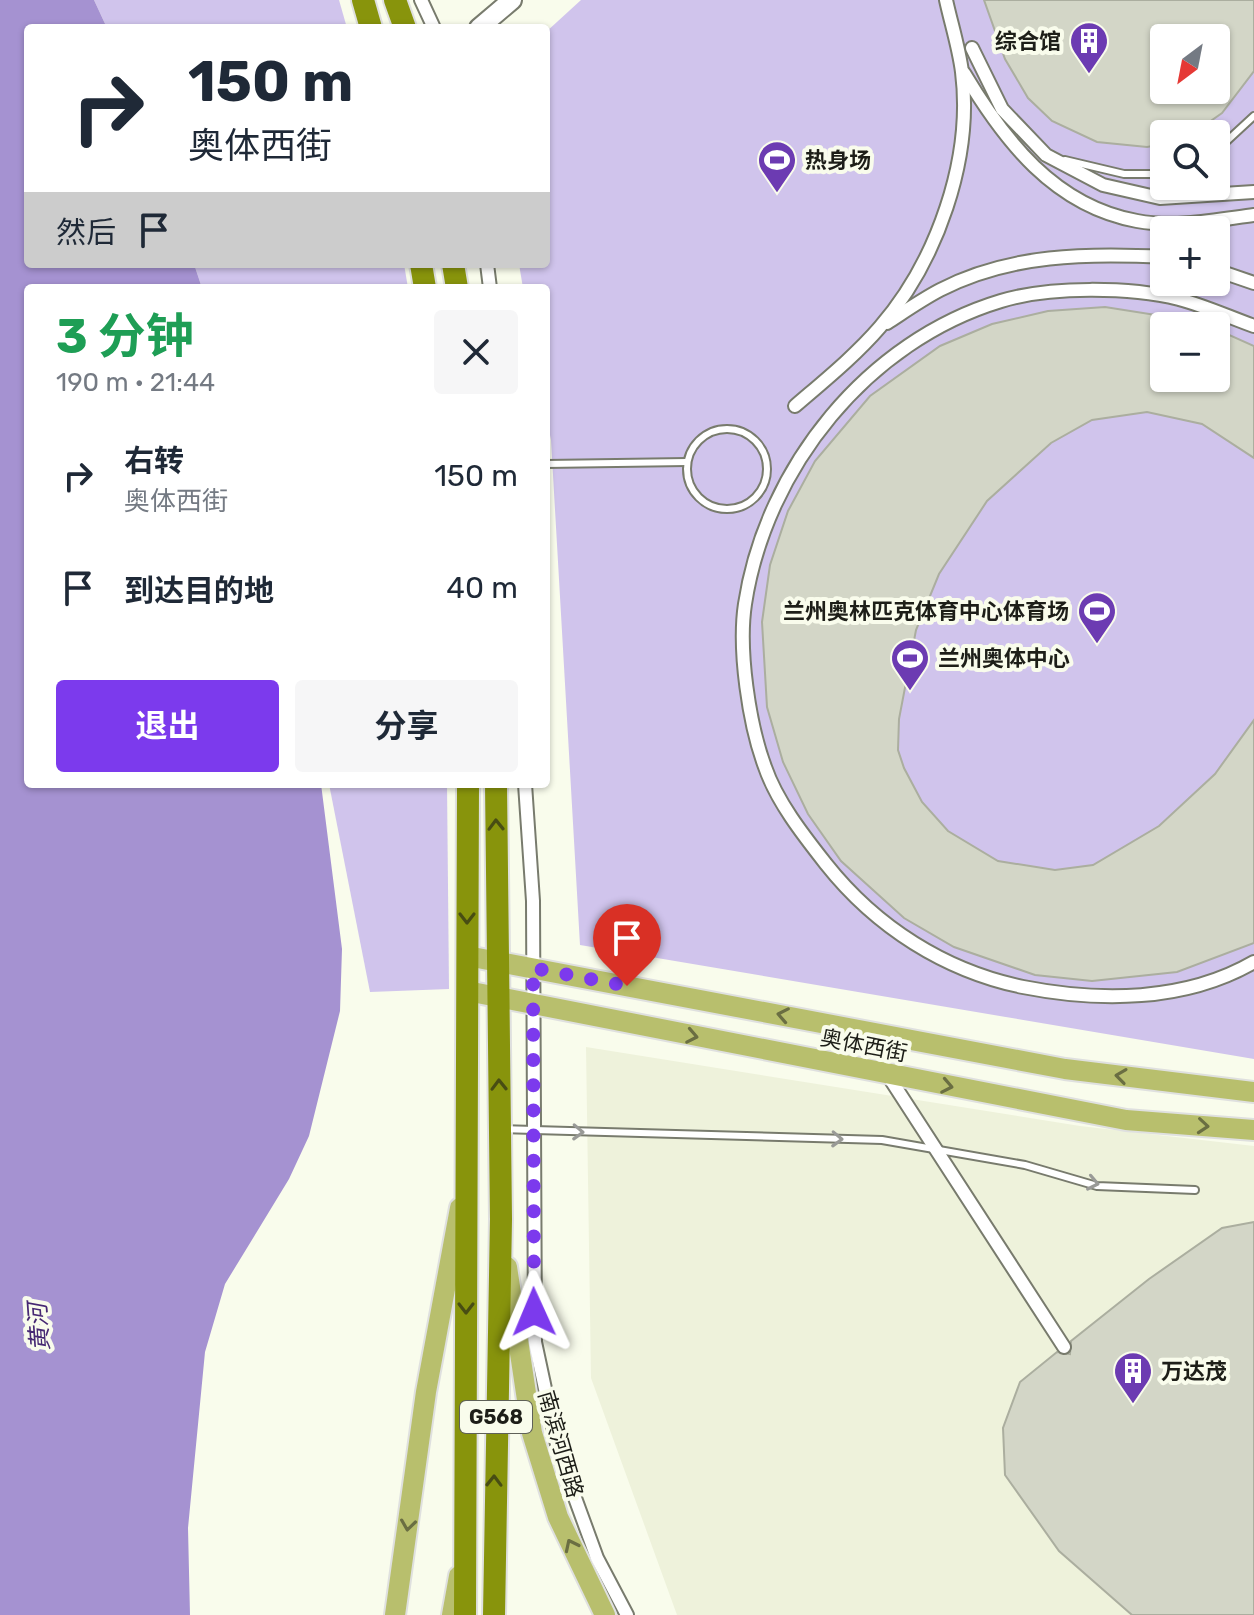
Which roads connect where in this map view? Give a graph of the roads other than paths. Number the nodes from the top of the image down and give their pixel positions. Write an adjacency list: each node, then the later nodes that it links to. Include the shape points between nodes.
1 (363, 0): 6 (highway)
2 (395, 0): 7 (highway)
3 (421, 0): 8 (street)
4 (512, 0): 9 (main road)
5 (946, 0): 11 (street)
6 (370, 24)
7 (404, 24)
8 (432, 24)
9 (484, 24)
10 (972, 48): 14 (street, via 1002,109)
11 (962, 70): 19 (street, via 995,125 1040,175 1083,202 1136,221 1193,223); 24 (street, via 964,109 955,173 939,229)
12 (1254, 116): 13 (lane)
13 (1230, 138)
14 (1046, 155): 15 (lane, via 1124,174); 18 (street, via 1103,185)
15 (1150, 174)
16 (1230, 192): 17 (street)
17 (1254, 192)
18 (1150, 196)
19 (1254, 215)
20 (1150, 256): 24 (street, via 1093,254 1017,262 941,289)
21 (1230, 275): 22 (street)
22 (1254, 283)
23 (1254, 326): 29 (street, via 1178,299 1083,289 1002,300 921,335 843,399 802,453)
24 (881, 327): 25 (street)
25 (795, 406)
26 (687, 462): 27 (lane); 28 (lane, via 691,488 711,506 738,508 760,492); 28 (lane, via 699,439 723,428 736,429 758,442)
27 (550, 464)
28 (766, 480): 29 (lane)
29 (783, 489): 35 (street, via 765,531 745,605 744,661 752,708 765,769 805,838 854,899 914,945 991,980 1076,997 1155,995 1237,972)
30 (468, 788): 33 (highway, G568, one-way to 33)
31 (496, 788): 34 (highway, G568, one-way to 31)
32 (525, 788): 36 (street, 南滨河西路)
33 (467, 956): 34 (main road, 奥体西街); 37 (highway, G568)
34 (498, 961): 36 (main road, 奥体西街); 38 (highway, G568)
35 (1254, 962)
36 (533, 968): 39 (street, 南滨河西路); 41 (main road, 奥体西街, one-way to 36, via 1065,1069)
37 (467, 991): 38 (main road, 奥体西街); 46 (highway, G568)
38 (498, 998): 39 (main road, 奥体西街); 42 (highway, G568, one-way to 38)
39 (533, 1006): 40 (main road, 奥体西街, one-way to 40); 43 (street, 南滨河西路)
40 (887, 1074): 44 (main road, 奥体西街, one-way to 44, via 1126,1120); 45 (street)
41 (1254, 1092)
42 (500, 1129): 43 (lane); 48 (highway, G568)
43 (533, 1130): 45 (lane, one-way to 45, via 882,1140); 56 (street, 南滨河西路, via 535,1342 559,1454 597,1558)
44 (1254, 1130)
45 (934, 1149): 47 (lane, one-way to 47, via 1025,1165 1097,1186); 49 (street)
46 (466, 1174): 50 (highway, G568, one-way to 50); 51 (main road, one-way to 51, via 426,1392)
47 (1195, 1190)
48 (501, 1219): 54 (highway, G568, one-way to 48); 55 (main road, one-way to 48, via 558,1517 532,1433)
49 (1064, 1347)
50 (465, 1549): 52 (main road); 53 (highway, G568)
51 (395, 1615)
52 (452, 1615)
53 (465, 1615)
54 (494, 1615)
55 (605, 1615)
56 (627, 1615)

